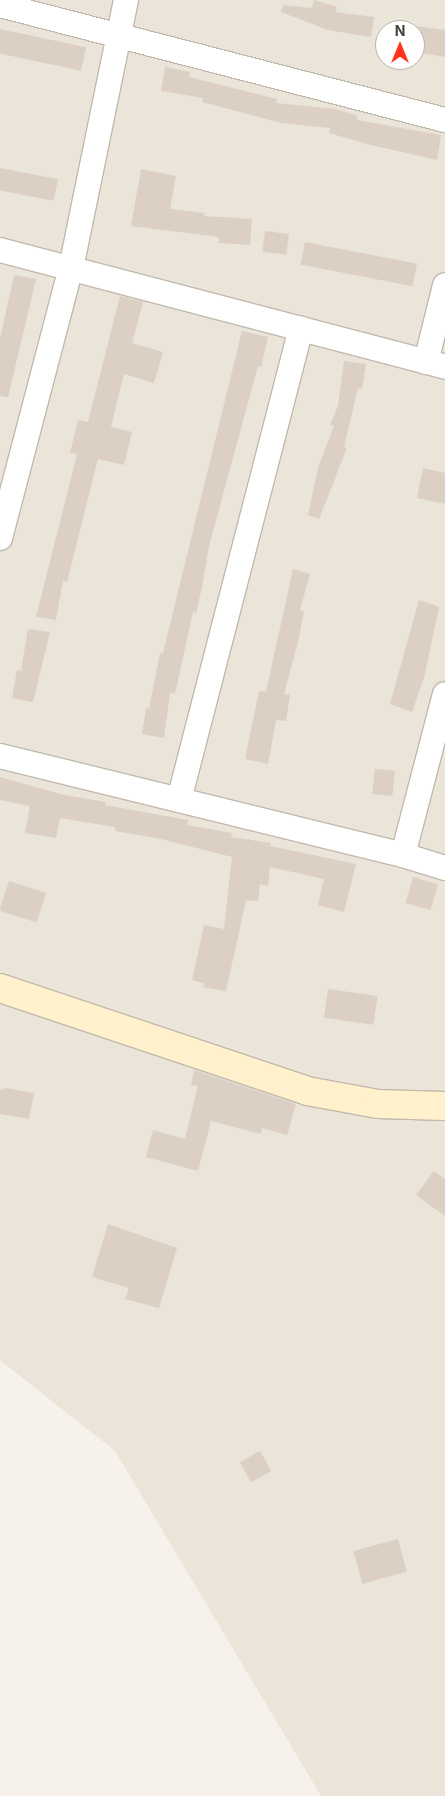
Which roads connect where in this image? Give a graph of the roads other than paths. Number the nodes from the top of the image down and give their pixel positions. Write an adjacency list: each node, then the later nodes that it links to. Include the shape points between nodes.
1 (126, 0): 3 (street)
2 (0, 5): 3 (street)
3 (120, 35): 4 (street); 6 (street)
4 (445, 120)
5 (0, 250): 6 (street)
6 (71, 268): 8 (street); 10 (street)
7 (445, 285): 9 (street)
8 (301, 329): 9 (street); 13 (street)
9 (436, 364)
10 (0, 538)
11 (445, 694): 14 (street)
12 (0, 756): 13 (street)
13 (178, 800): 14 (street)
14 (403, 855): 15 (street)
15 (445, 868)
16 (0, 988): 17 (street, via 307,1091 378,1104)
17 (445, 1106)

